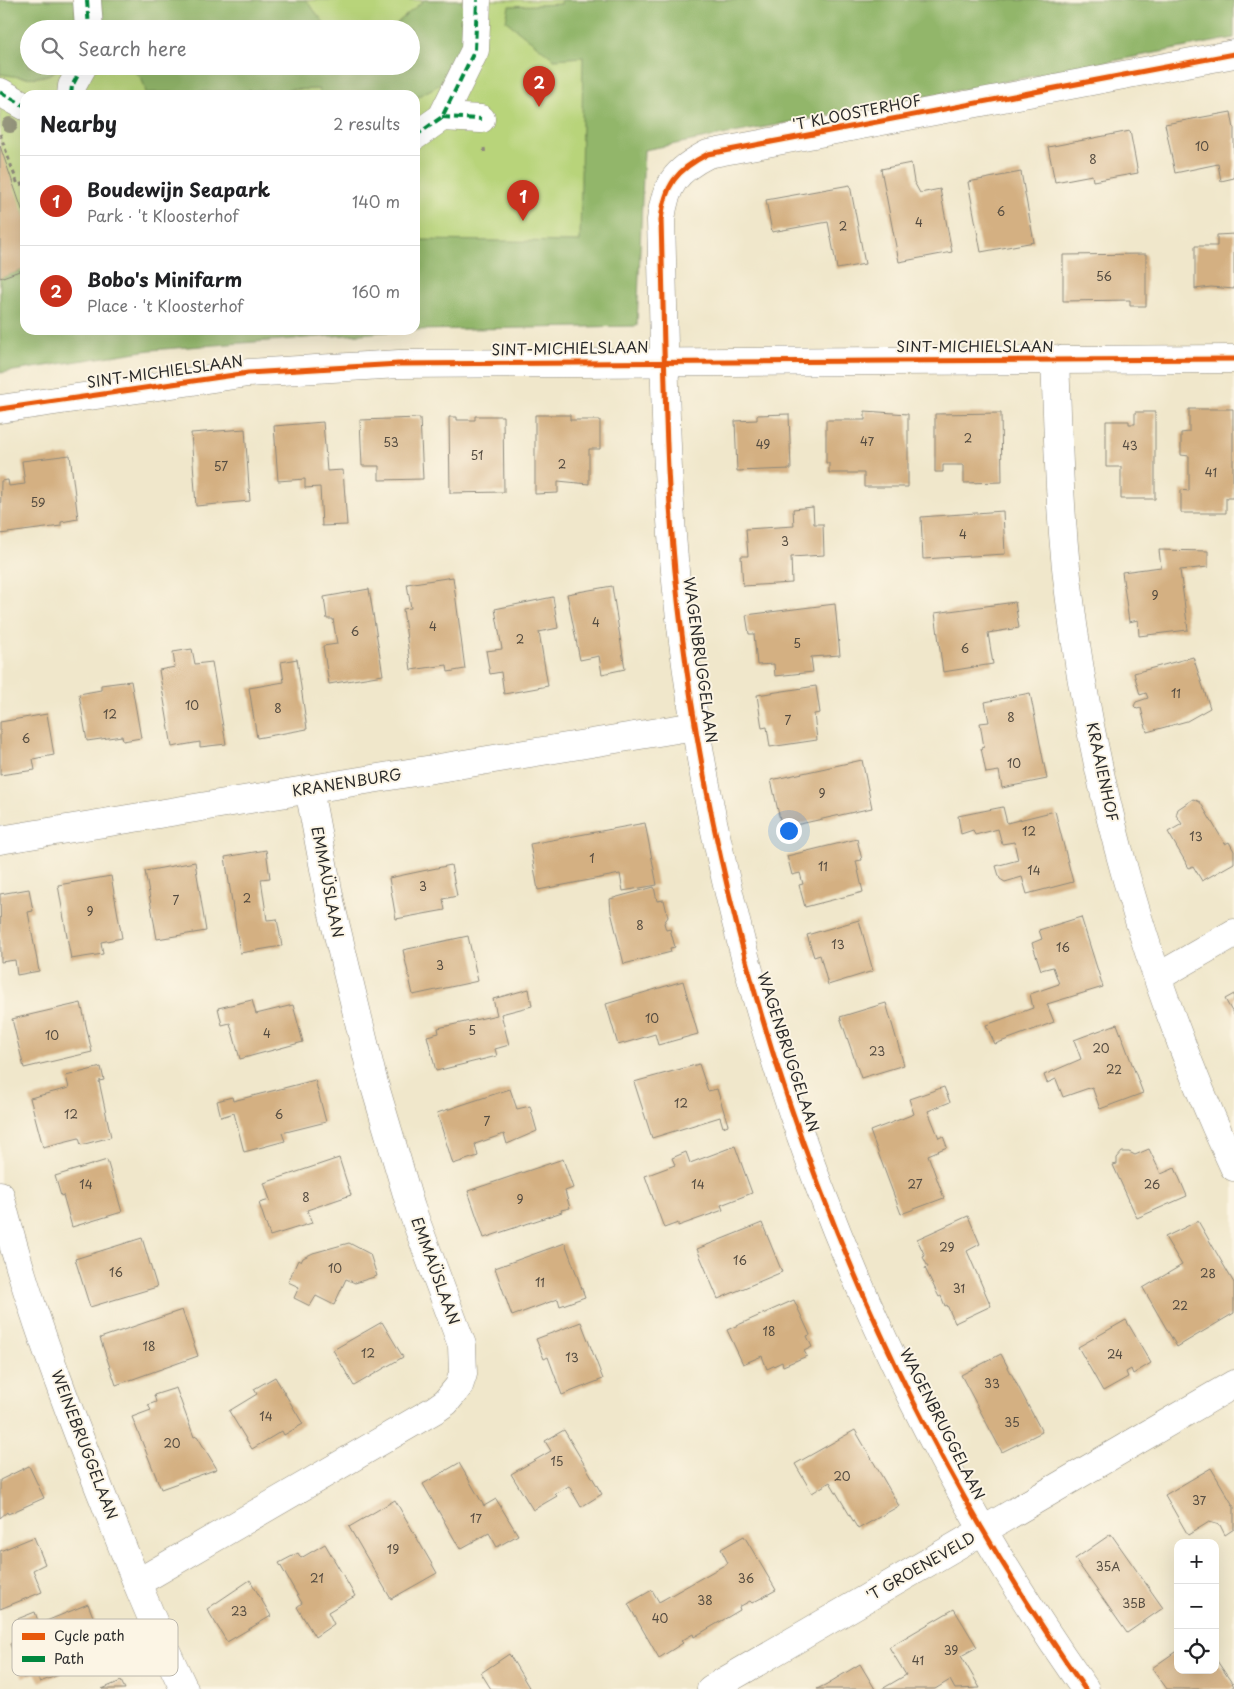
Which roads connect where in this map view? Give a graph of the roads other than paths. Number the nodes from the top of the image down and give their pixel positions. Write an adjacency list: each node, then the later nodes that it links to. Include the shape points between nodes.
1 (87, 0): 3 (street)
2 (477, 0): 9 (street, via 475,50)
3 (89, 20)
4 (1234, 54): 14 (street, 'T KLOOSTERHOF, via 708,154 688,164 672,182 663,201)
5 (78, 75): 6 (street)
6 (72, 90)
7 (0, 92): 8 (street)
8 (20, 103)
9 (442, 117): 10 (street); 11 (street)
10 (481, 119)
11 (420, 132)
12 (1234, 358): 13 (street, SINT-MICHIELSLAAN)
13 (1055, 359): 14 (street, SINT-MICHIELSLAAN); 20 (street, KRAAIENHOF, via 1063,536 1073,619 1116,836)
14 (665, 360): 15 (street, SINT-MICHIELSLAAN, via 399,364 248,373); 16 (street, WAGENBRUGGELAAN, via 672,536)
15 (0, 409)
16 (695, 726): 17 (street, KRANENBURG); 24 (street, WAGENBRUGGELAAN, via 729,896 789,1103 872,1312 926,1425)
17 (309, 789): 18 (street, KRANENBURG); 25 (street, EMMAÜSLAAN, via 331,906 373,1080 412,1208 462,1346 463,1374 453,1394 436,1409)
18 (0, 840)
19 (1234, 933): 20 (street)
20 (1158, 978): 21 (street, KRAAIENHOF, via 1194,1074)
21 (1234, 1166)
22 (0, 1195): 25 (street, WEINEBRUGGELAAN, via 71,1418)
23 (1234, 1384): 24 (street, 'T GROENEVELD)
24 (984, 1530): 29 (street, 'T GROENEVELD); 30 (street, WAGENBRUGGELAAN)
25 (137, 1583): 26 (street, WEINEBRUGGELAAN)
26 (153, 1619)
27 (178, 1675): 28 (street, WEINEBRUGGELAAN)
28 (184, 1689)
29 (711, 1689)
30 (1085, 1689)

